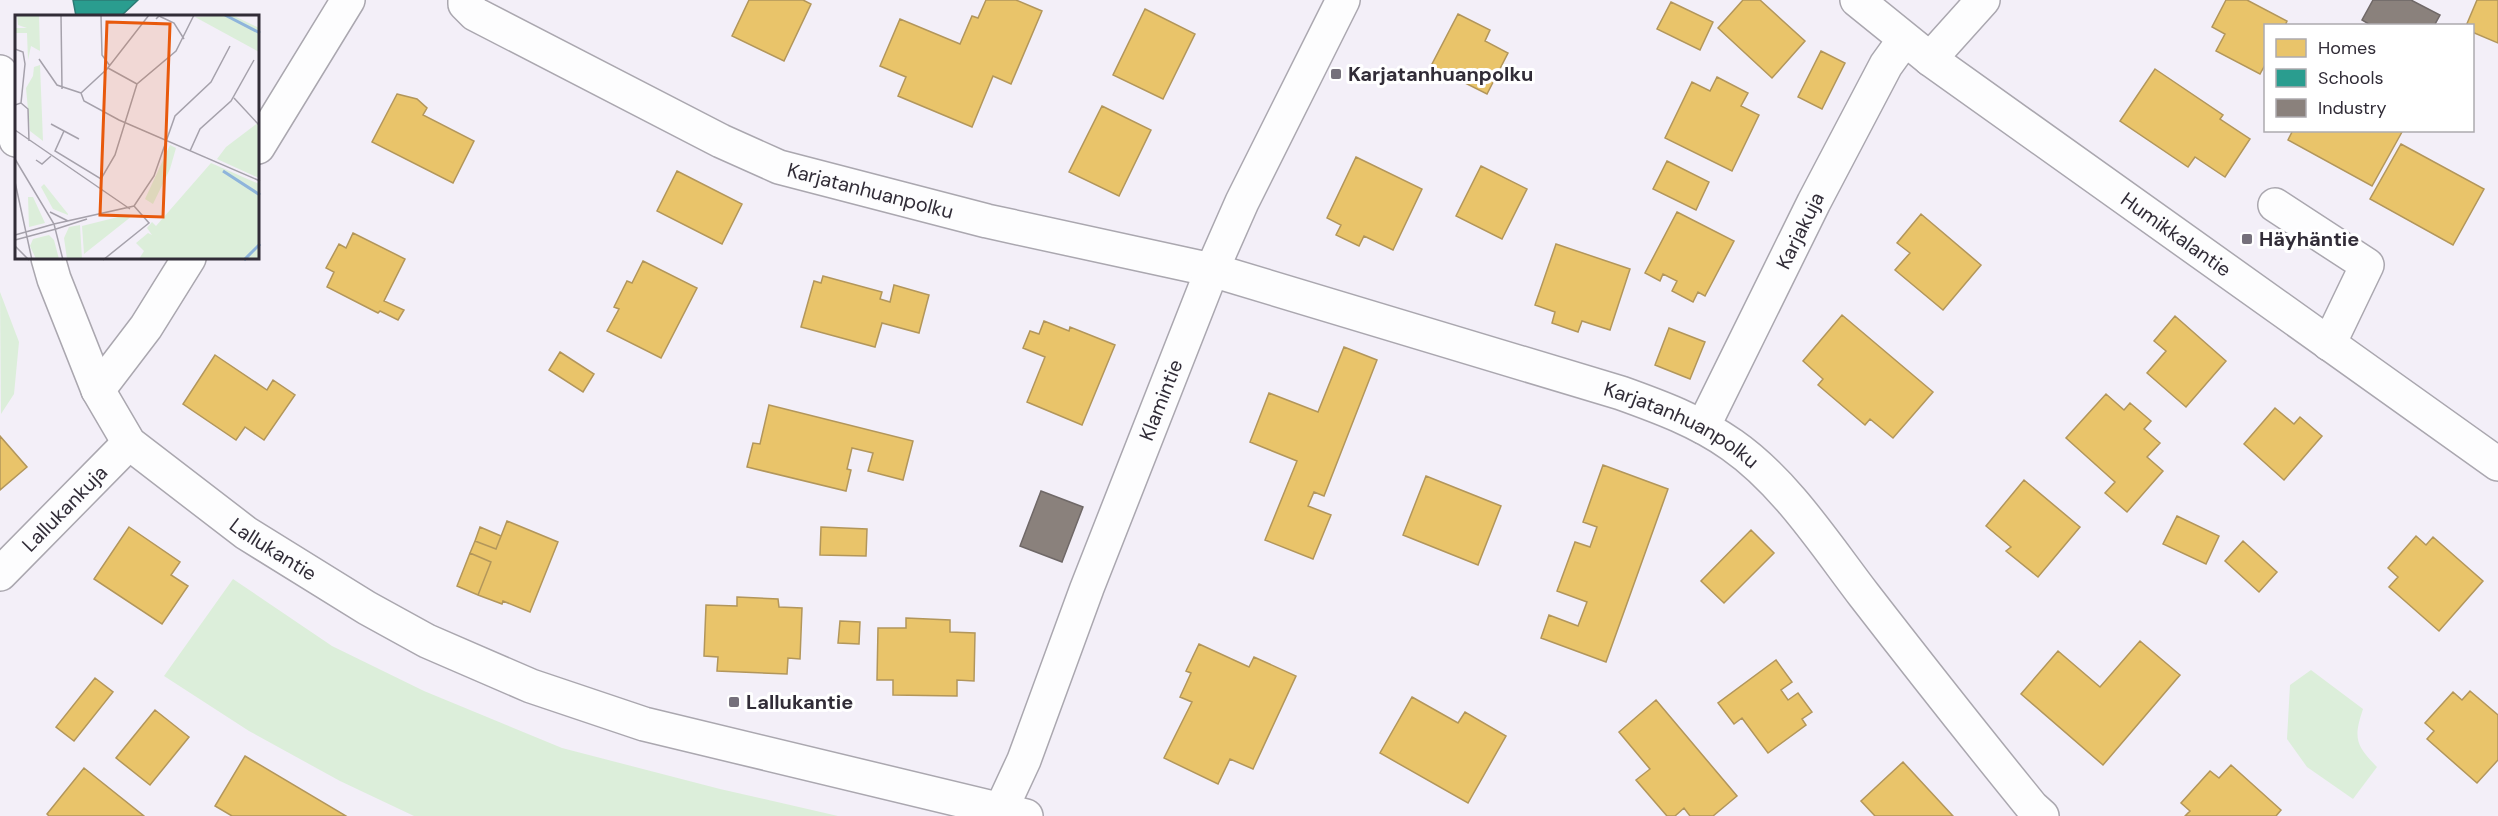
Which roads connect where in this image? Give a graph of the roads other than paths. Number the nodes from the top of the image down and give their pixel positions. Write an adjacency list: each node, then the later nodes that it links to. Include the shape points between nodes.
1 (348, 0): 9 (street)
2 (1343, 0): 13 (street, Klamintie)
3 (1857, 0): 6 (street, Humikkalantie)
4 (1983, 0): 6 (street, Karjakuja)
5 (465, 2): 13 (street, Karjatanhuanpolku, via 476,14 779,167 987,221)
6 (1917, 49): 14 (street, Humikkalantie); 16 (street, Karjakuja, via 1886,65)
7 (0, 72): 8 (street)
8 (15, 136)
9 (260, 144)
10 (2276, 205): 14 (street, via 2367,265)
11 (49, 260): 15 (street, Lallukantie)
12 (188, 260): 15 (street, via 146,327)
13 (1212, 270): 16 (street, Karjatanhuanpolku, via 1621,393); 20 (street, Klamintie, via 1087,588)
14 (2330, 344): 18 (street, Humikkalantie)
15 (98, 390): 17 (street, Lallukantie)
16 (1703, 427): 21 (street, Karjatanhuanpolku, via 1734,446 1795,505 1944,699)
17 (129, 443): 19 (street, Lallukankuja); 20 (street, Lallukantie, via 246,533 303,570 427,641 531,686 644,724)
18 (2498, 464)
19 (0, 574)
20 (1008, 814)
21 (2042, 816)

